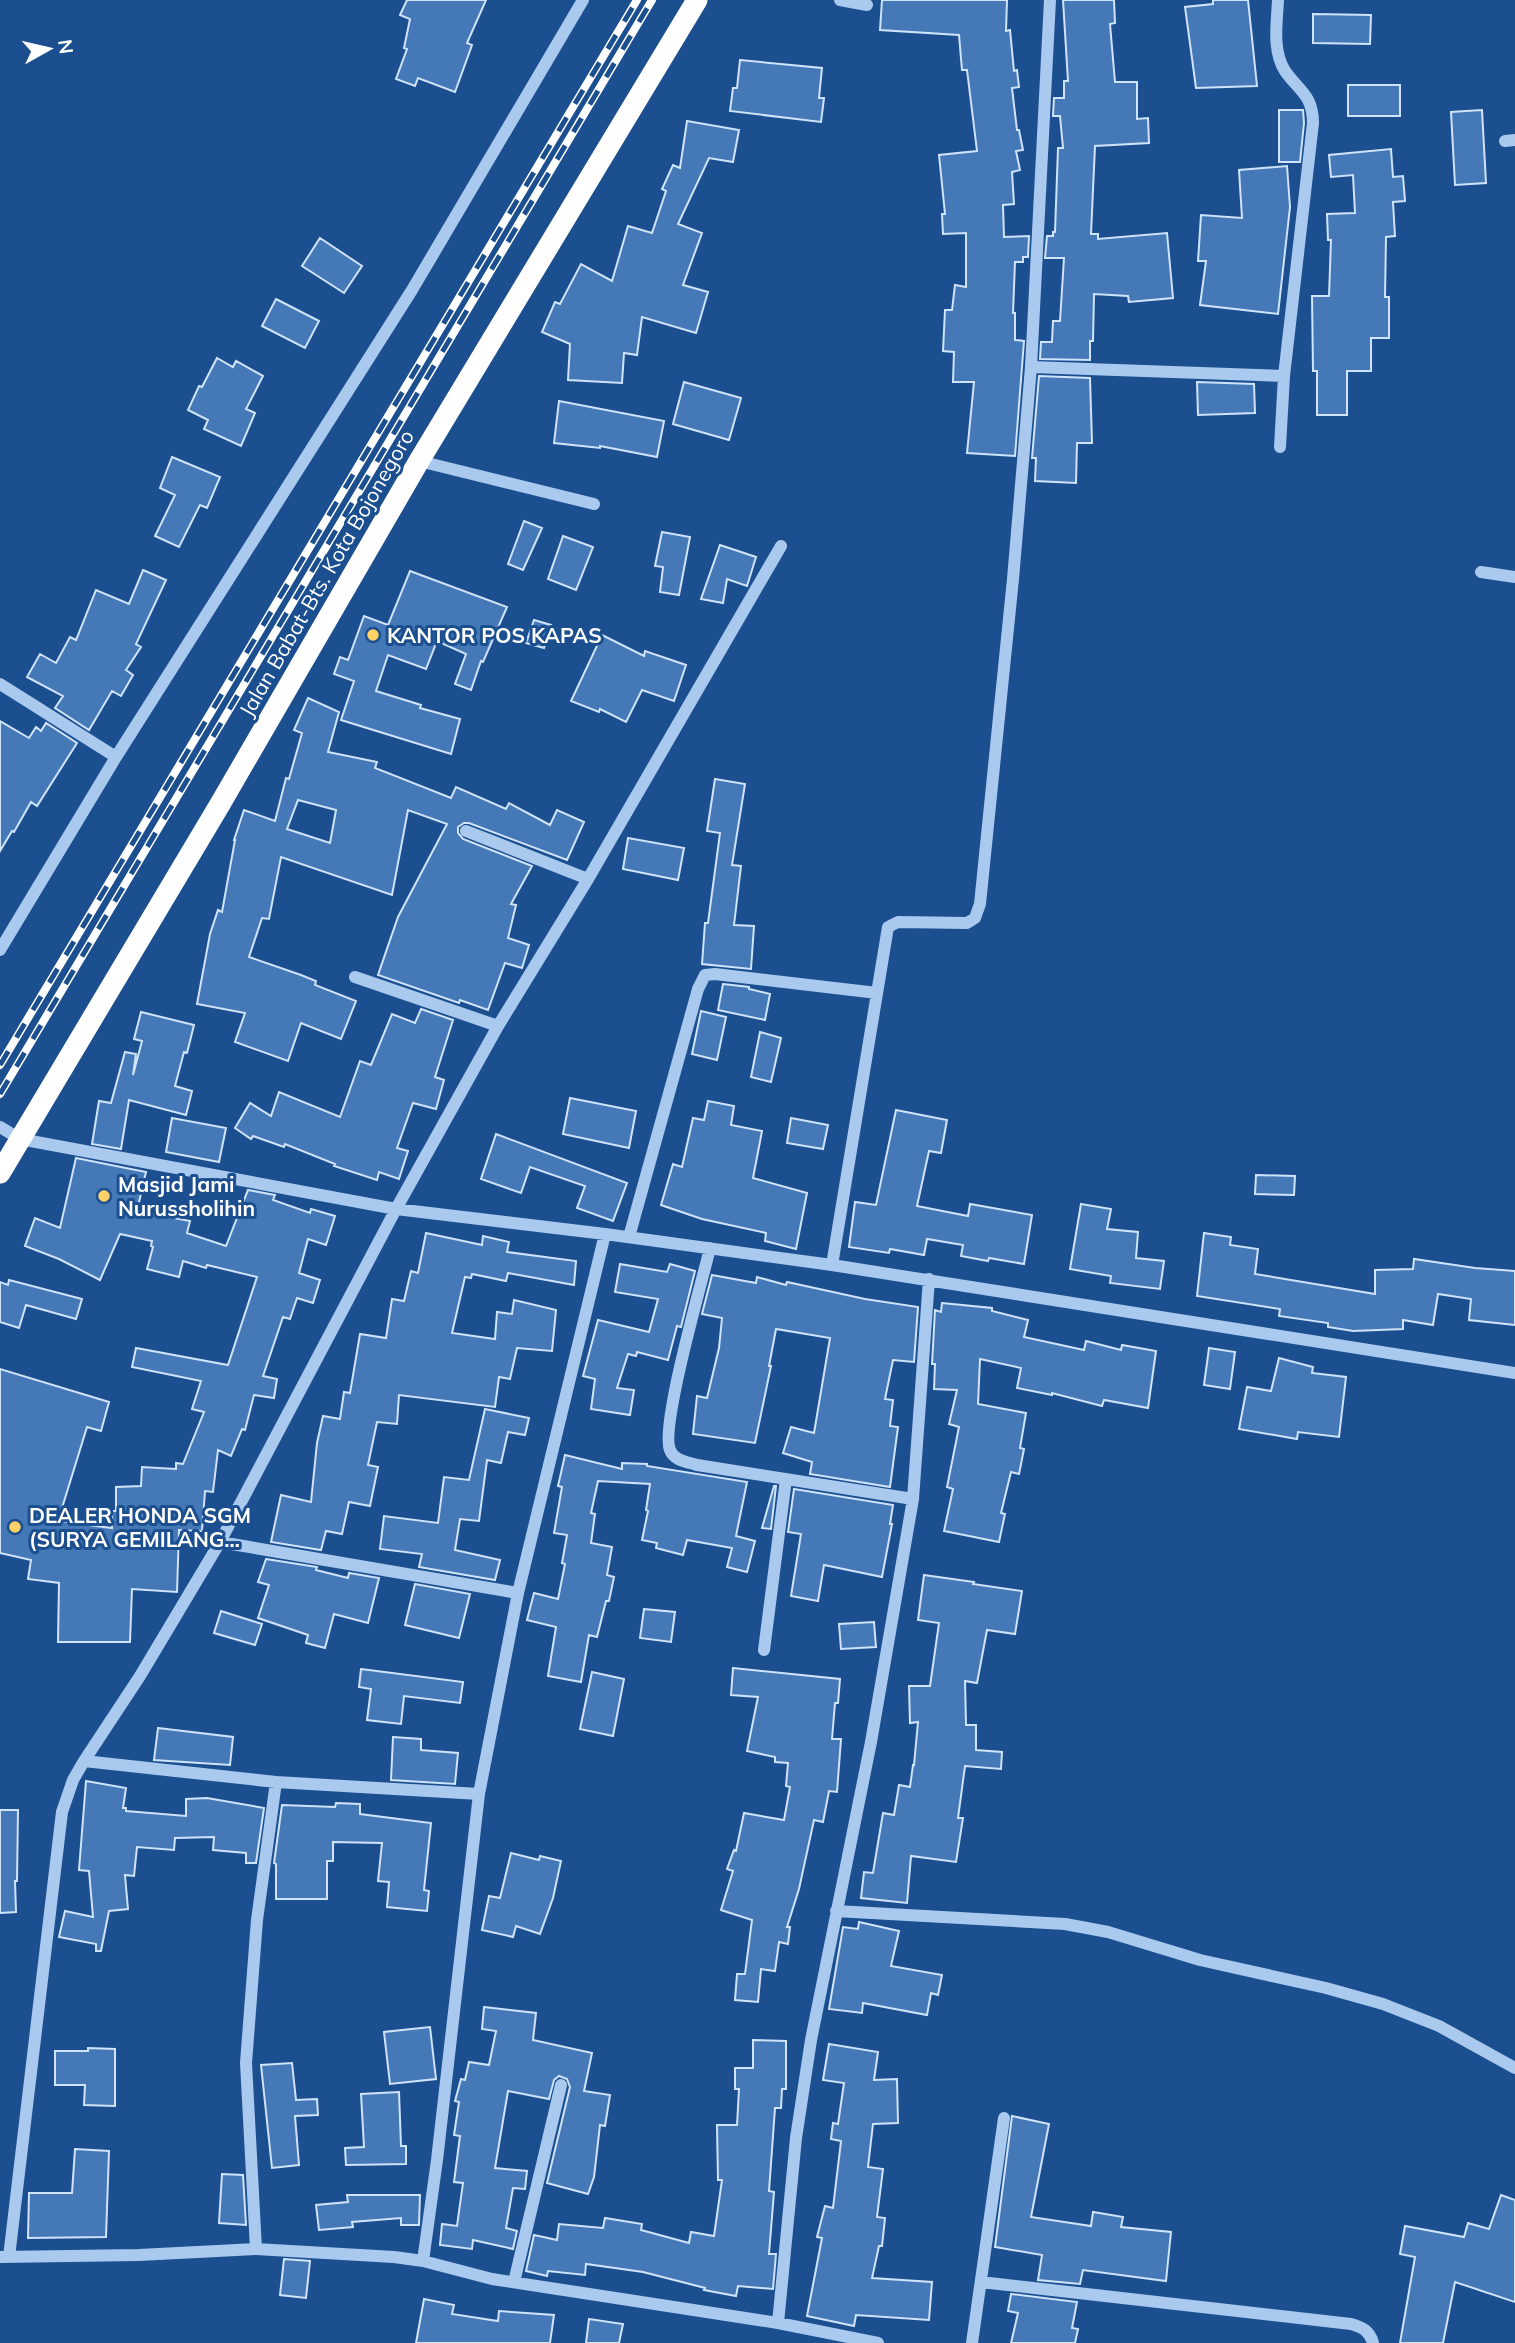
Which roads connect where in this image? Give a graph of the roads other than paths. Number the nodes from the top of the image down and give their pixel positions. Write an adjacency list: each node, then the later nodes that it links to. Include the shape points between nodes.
1 (583, 0): 16 (street, via 412,290)
2 (697, 0): 10 (highway, Jalan Babat-Bts. Kota Bojonegoro)
3 (840, 0): 6 (street)
4 (1050, 0): 7 (street)
5 (1278, 0): 8 (street, via 1280,58 1307,97 1313,123)
6 (867, 5)
7 (1031, 367): 8 (street); 21 (street, via 980,904 975,918 963,924 890,925)
8 (1284, 376): 9 (street)
9 (1280, 447)
10 (419, 461): 11 (street); 24 (highway, Jalan Babat-Bts. Kota Bojonegoro)
11 (594, 504)
12 (781, 546): 18 (street)
13 (1481, 572): 14 (street)
14 (1515, 577)
15 (0, 684): 16 (street)
16 (116, 757): 19 (street)
17 (466, 831): 18 (street)
18 (588, 879): 22 (street)
19 (0, 950)
20 (355, 978): 22 (street)
21 (877, 993): 28 (street, via 705,975); 30 (street)
22 (498, 1026): 26 (street)
23 (0, 1128): 24 (street)
24 (20, 1139): 25 (highway, Jalan Babat-Bts. Kota Bojonegoro); 26 (street)
25 (0, 1173)
26 (396, 1209): 27 (street); 35 (street)
27 (605, 1234): 28 (street); 36 (street)
28 (629, 1237): 29 (street)
29 (710, 1248): 30 (street); 33 (street, via 670,1412 670,1451 697,1465)
30 (832, 1265): 31 (street)
31 (929, 1279): 32 (street); 34 (street)
32 (1515, 1373)
33 (786, 1479): 34 (street); 37 (street)
34 (913, 1499): 41 (street, via 872,1742)
35 (220, 1542): 36 (street); 38 (street, via 141,1676)
36 (518, 1593): 40 (street)
37 (764, 1650)
38 (84, 1761): 39 (street); 46 (street, via 62,1812)
39 (276, 1782): 40 (street); 45 (street, via 257,1920 246,2063)
40 (479, 1794): 47 (street)
41 (836, 1911): 42 (street, via 1065,1924 1108,1932 1200,1960 1383,2004 1439,2026); 50 (street, via 796,2138)
42 (1515, 2068)
43 (561, 2085): 48 (street)
44 (1004, 2118): 49 (street)
45 (256, 2249): 46 (street); 47 (street)
46 (5, 2257)
47 (423, 2261): 48 (street)
48 (514, 2282): 50 (street)
49 (981, 2282): 52 (street); 53 (street, via 1351,2324 1364,2329)
50 (778, 2323): 51 (street)
51 (878, 2343)
52 (972, 2343)
53 (1373, 2343)

